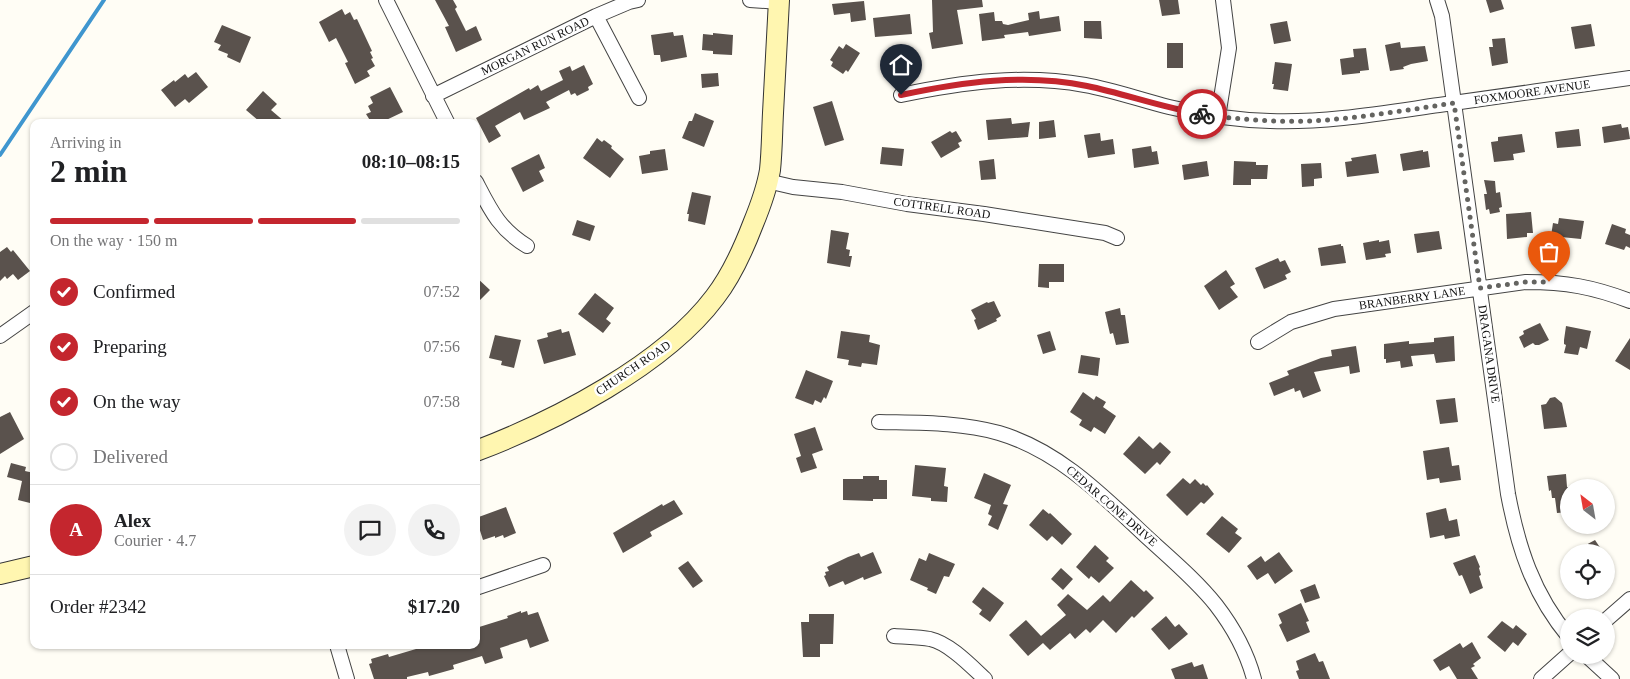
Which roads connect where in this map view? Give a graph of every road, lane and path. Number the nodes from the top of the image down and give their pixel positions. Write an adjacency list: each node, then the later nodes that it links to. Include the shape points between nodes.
1 (386, 0): 10 (street)
2 (638, 0): 7 (street, MORGAN RUN ROAD)
3 (750, 0): 6 (street)
4 (1224, 0): 13 (street, via 1229,48)
5 (1437, 0): 12 (street, DRAGANA DRIVE)
6 (779, 1): 15 (main road, CHURCH ROAD)
7 (596, 16): 10 (street, MORGAN RUN ROAD); 11 (street)
8 (1630, 78): 12 (street, FOXMOORE AVENUE)
9 (901, 95): 13 (street, FOXMOORE AVENUE, via 982,81 1049,81 1085,85)
10 (433, 96): 14 (street)
11 (639, 98)
12 (1454, 103): 13 (street, FOXMOORE AVENUE, via 1314,121); 19 (street, DRAGANA DRIVE)
13 (1218, 117)
14 (445, 119)
15 (767, 181): 17 (street, COTTRELL ROAD, via 1105,233); 25 (main road, CHURCH ROAD, via 760,207 730,276 693,322 643,364 587,399)
16 (480, 190): 18 (street, via 503,228)
17 (1117, 238)
18 (527, 246)
19 (1480, 288): 20 (street, BRANBERRY LANE, via 1549,282 1588,287); 23 (street, BRANBERRY LANE, via 1309,315); 32 (street, DRAGANA DRIVE, via 1516,533 1538,590)
20 (1630, 301)
21 (30, 315): 22 (street)
22 (0, 336)
23 (1258, 342)
24 (879, 422): 39 (street, CEDAR CONE DRIVE, via 959,425 998,433 1042,450 1058,460 1106,498 1207,595 1236,635)
25 (480, 449)
26 (543, 564): 29 (street)
27 (30, 567): 28 (main road)
28 (0, 574)
29 (480, 587)
30 (1630, 599): 31 (street)
31 (1615, 612)
32 (1560, 625)
33 (894, 636): 38 (street, via 932,639 965,660)
34 (338, 649): 37 (street)
35 (1560, 662): 40 (street)
36 (1596, 664): 41 (street)
37 (347, 679)
38 (985, 679)
39 (1254, 679)
40 (1541, 679)
41 (1612, 679)

